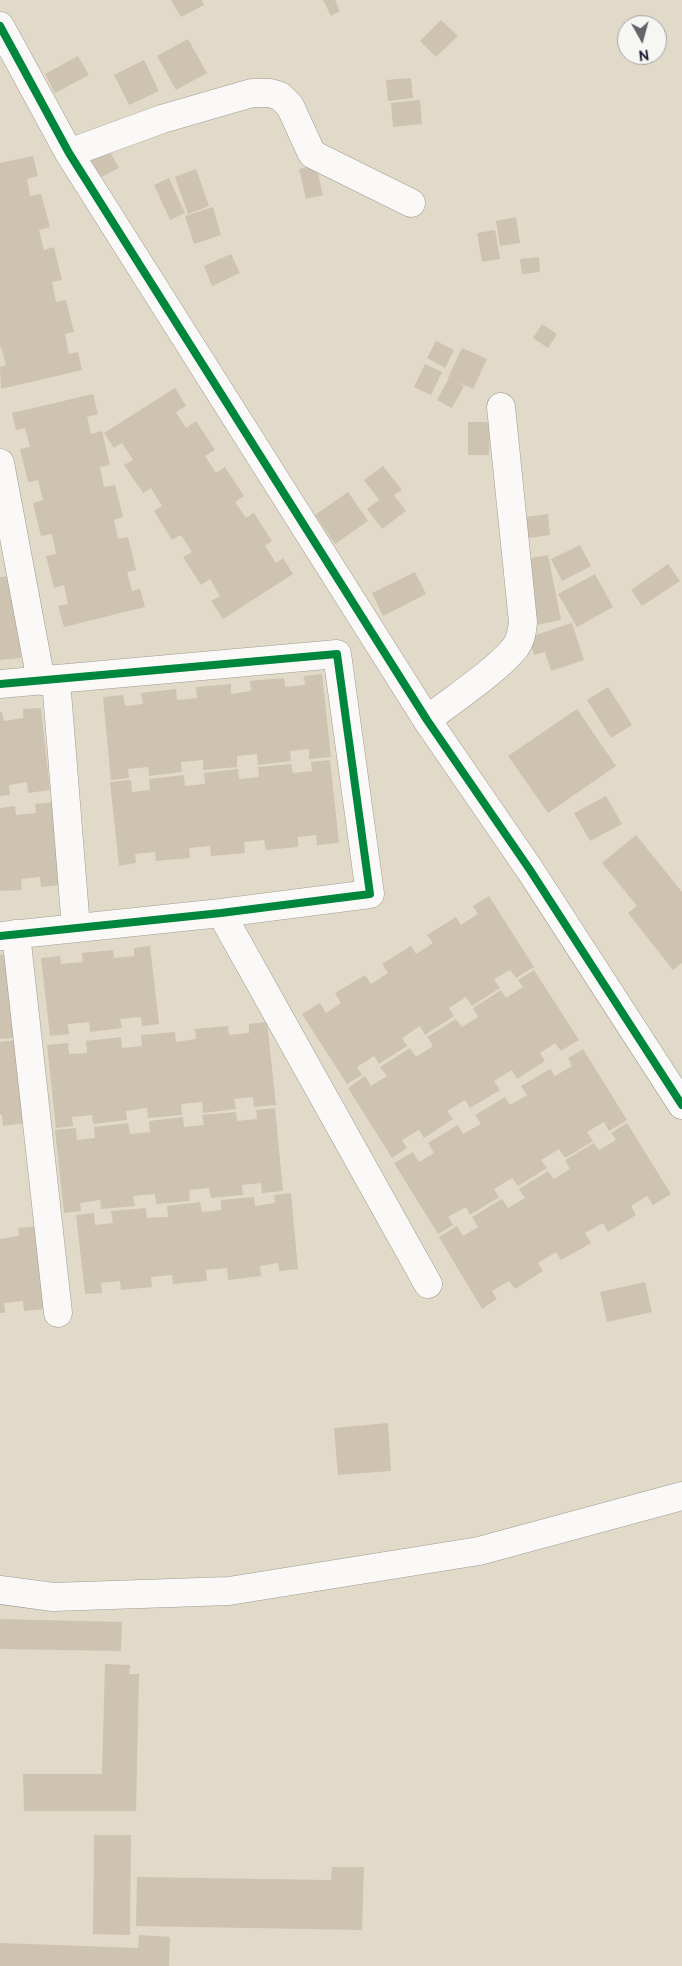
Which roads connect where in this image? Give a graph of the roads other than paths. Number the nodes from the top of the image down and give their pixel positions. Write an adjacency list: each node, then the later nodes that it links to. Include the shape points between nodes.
1 (0, 26): 2 (street)
2 (69, 153): 3 (street, via 162,119 252,94 270,93 280,96 290,106 312,154); 9 (street)
3 (411, 203)
4 (501, 407): 9 (street, via 523,622 521,636 515,647 492,669)
5 (0, 463): 6 (street)
6 (9, 550): 7 (street)
7 (49, 681): 8 (street); 10 (street, via 337,654 370,894); 11 (street)
8 (0, 684)
9 (427, 720): 13 (street, via 530,870)
10 (221, 914): 11 (street); 14 (street)
11 (76, 928): 12 (street)
12 (8, 935): 15 (street)
13 (682, 1105)
14 (428, 1284)
15 (58, 1313)
16 (682, 1496): 17 (street, via 479,1551 229,1591 53,1596)
17 (0, 1590)

